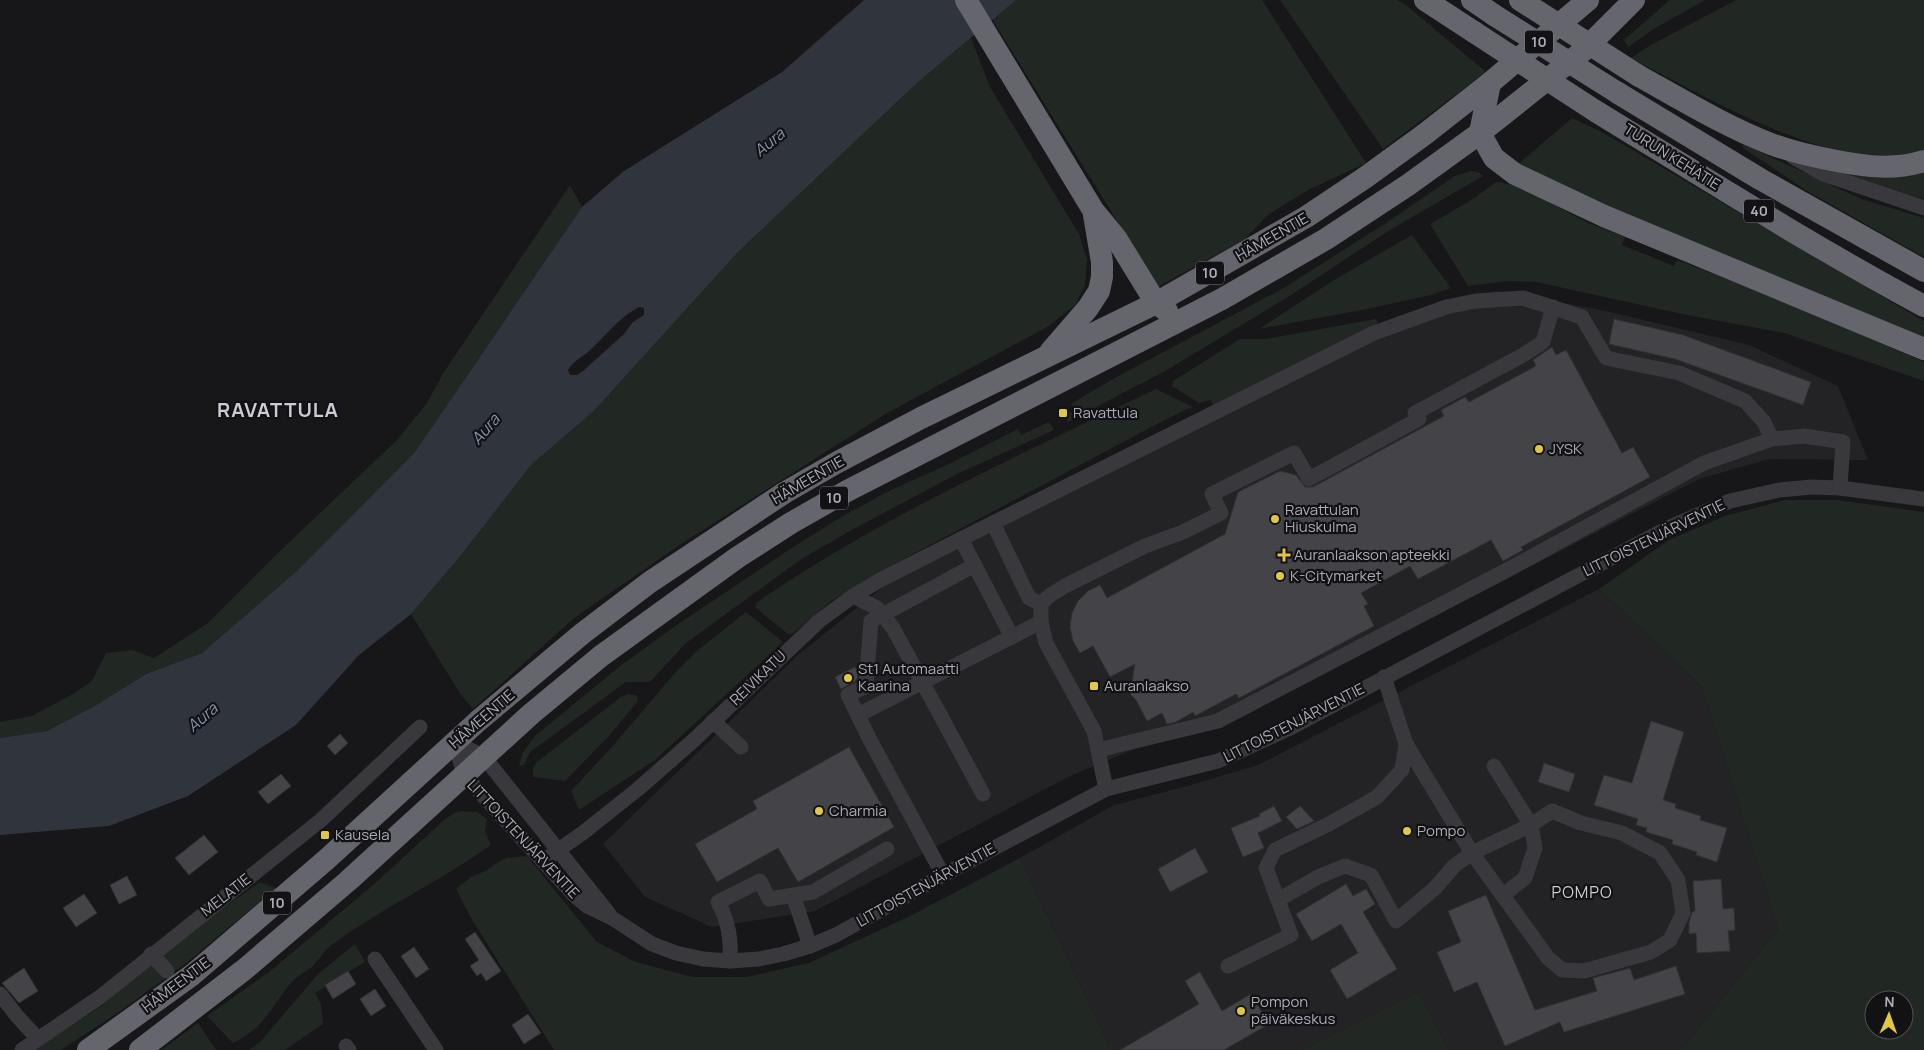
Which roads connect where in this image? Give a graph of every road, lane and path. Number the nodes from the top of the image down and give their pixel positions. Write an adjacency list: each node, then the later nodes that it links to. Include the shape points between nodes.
1 (966, 0): 12 (highway)
2 (1425, 0): 15 (highway, TURUN KEHÄTIE / 40, bridge, via 1598,112)
3 (1472, 0): 13 (highway, TURUN KEHÄTIE / 40, bridge, via 1760,180)
4 (1520, 0): 9 (highway, bridge, via 1639,76 1695,108)
5 (1588, 0): 7 (highway, HÄMEENTIE / 10)
6 (1634, 0): 8 (highway, HÄMEENTIE / 10, via 1583,50)
7 (1490, 83): 8 (highway); 14 (highway, HÄMEENTIE / 10, via 1374,172 1306,217)
8 (1480, 133): 17 (highway, HÄMEENTIE / 10, via 1326,239); 18 (highway, via 1494,158 1515,174 1604,216)
9 (1772, 144): 10 (highway, via 1817,157 1876,167); 11 (street, via 1822,174)
10 (1924, 161)
11 (1924, 208)
12 (1093, 210): 14 (highway, via 1116,238); 19 (highway, via 1102,262 1099,292)
13 (1924, 271)
14 (1156, 303): 17 (highway); 19 (highway, HÄMEENTIE / 10)
15 (1924, 306)
16 (1553, 307): 20 (street, REIVIKATU, via 1582,316 1606,358 1679,373 1745,401 1764,422); 23 (street, REIVIKATU, via 1523,298 1476,301 1412,318 1374,333); 27 (street, via 1543,342 1415,413 1419,419 1309,478 1294,453 1212,494 1221,514 1065,586)
17 (1183, 320): 40 (highway, HÄMEENTIE / 10, via 918,453 791,522 601,656)
18 (1924, 350)
19 (1046, 356): 36 (highway, HÄMEENTIE / 10, via 836,462 784,493 650,582 583,633)
20 (1772, 440): 21 (street, via 1804,436 1843,442); 39 (street, via 1704,462 1509,569 1218,721)
21 (1840, 488): 22 (street, LITTOISTENJÄRVENTIE); 31 (street, LITTOISTENJÄRVENTIE, via 1779,490 1730,501 1668,528)
22 (1924, 499)
23 (993, 523): 24 (street, REIVIKATU); 27 (street, via 1029,598)
24 (961, 539): 25 (street); 26 (street, REIVIKATU)
25 (975, 565): 28 (street); 30 (street)
26 (853, 596): 28 (street, via 877,608); 34 (street, REIVIKATU, via 812,627)
27 (1041, 604): 29 (street)
28 (882, 615): 32 (street, via 893,628); 33 (street, via 871,621 866,686 848,695)
29 (1041, 622): 30 (street); 39 (street, via 1046,643 1094,731)
30 (1012, 637): 32 (street)
31 (1384, 677): 37 (street); 43 (street, LITTOISTENJÄRVENTIE, via 1288,729 1218,761)
32 (922, 682): 33 (street); 44 (street)
33 (858, 715): 50 (street)
34 (713, 721): 38 (street); 47 (street, REIVIKATU, via 638,789)
35 (420, 727): 56 (street, MELATIE, via 321,820)
36 (455, 742): 40 (street, LITTOISTENJÄRVENTIE); 42 (street, LITTOISTENJÄRVENTIE); 64 (highway, HÄMEENTIE / 10, via 327,859 192,975)
37 (1406, 744): 48 (street); 53 (street, via 1402,770 1377,798 1275,850 1266,868)
38 (741, 747)
39 (1098, 750): 43 (street)
40 (484, 757): 42 (highway, HÄMEENTIE / 10); 47 (street, LITTOISTENJÄRVENTIE)
41 (1494, 766): 45 (street)
42 (464, 775): 49 (street, LITTOISTENJÄRVENTIE); 65 (highway, HÄMEENTIE / 10, via 253,963)
43 (1106, 789): 50 (street, LITTOISTENJÄRVENTIE)
44 (982, 794)
45 (1531, 825): 48 (street); 52 (street, via 1535,848 1525,878); 52 (street, via 1552,811 1581,823 1622,833 1660,853 1678,880 1683,913 1670,940 1651,952 1584,971 1562,970 1548,958)
46 (887, 849): 51 (street, via 813,892)
47 (559, 850): 49 (street, REIVIKATU); 54 (street, LITTOISTENJÄRVENTIE)
48 (1472, 854): 52 (street); 53 (street, via 1454,866 1435,888 1396,921 1371,875 1345,866)
49 (543, 861): 54 (street, LITTOISTENJÄRVENTIE, via 587,906)
50 (942, 875): 55 (street, LITTOISTENJÄRVENTIE, via 836,935)
51 (792, 895): 55 (street); 58 (street, via 769,900 760,881 718,902 726,917 731,944)
52 (1503, 895)
53 (1278, 900): 59 (street, via 1291,935)
54 (612, 918): 58 (street, LITTOISTENJÄRVENTIE, via 652,944 676,953)
55 (810, 946): 58 (street, LITTOISTENJÄRVENTIE, via 759,959)
56 (151, 954): 60 (street); 62 (street, MELATIE, via 100,996)
57 (375, 959): 66 (street)
58 (730, 961)
59 (1228, 966)
60 (167, 971)
61 (0, 994): 62 (street)
62 (38, 1039): 63 (street, MELATIE)
63 (22, 1050)
64 (88, 1050)
65 (140, 1050)
66 (436, 1050)

